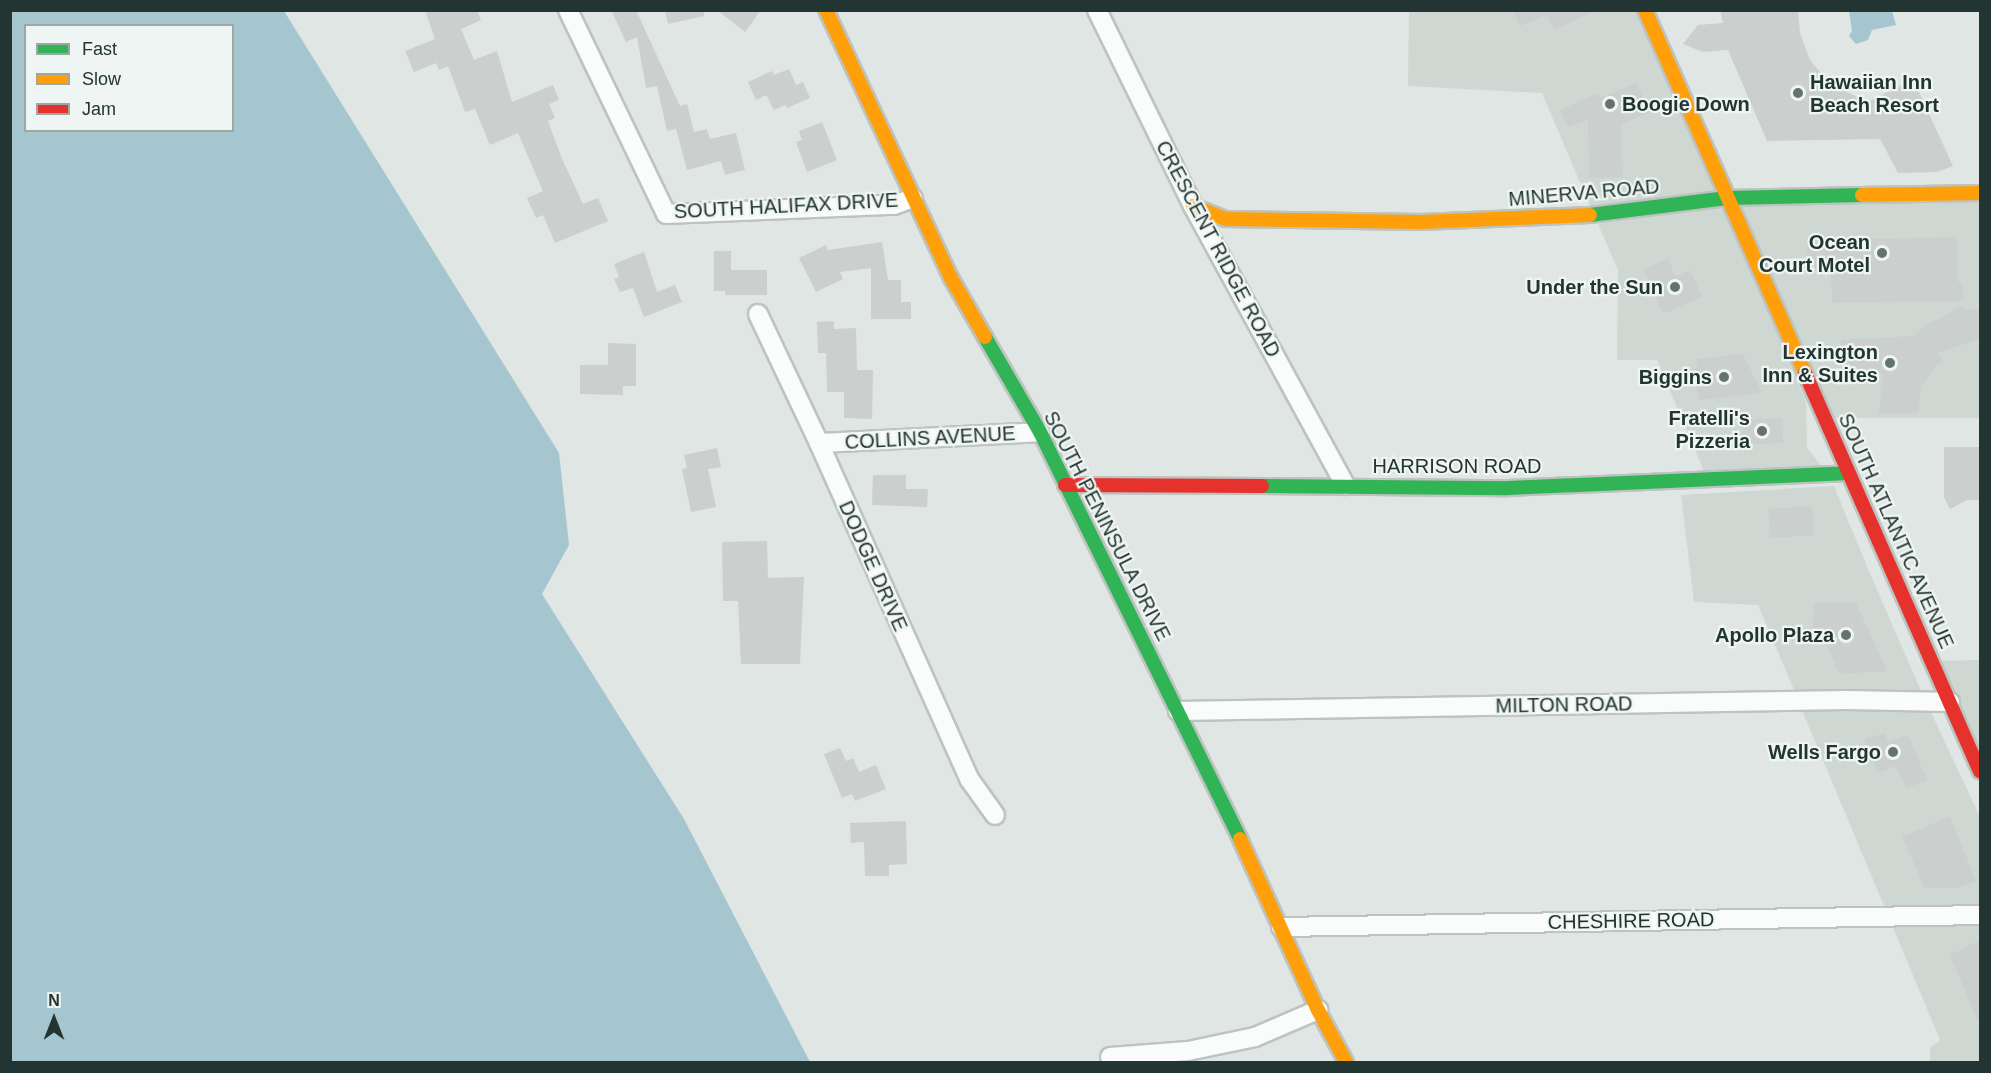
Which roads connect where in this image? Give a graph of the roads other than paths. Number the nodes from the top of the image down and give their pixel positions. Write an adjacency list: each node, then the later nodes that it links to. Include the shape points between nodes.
1 (568, 10): 6 (street, SOUTH HALIFAX DRIVE, via 666,214 894,205)
2 (826, 10): 6 (main road, SOUTH PENINSULA DRIVE)
3 (1096, 10): 8 (street, CRESCENT RIDGE ROAD)
4 (1645, 10): 7 (main road, SOUTH ATLANTIC AVENUE)
5 (1980, 193): 7 (main road, MINERVA ROAD)
6 (913, 198): 10 (main road, SOUTH PENINSULA DRIVE, via 951,278)
7 (1727, 198): 8 (main road, MINERVA ROAD, via 1610,214 1421,222 1226,219); 12 (main road, SOUTH ATLANTIC AVENUE)
8 (1193, 206): 14 (street, CRESCENT RIDGE ROAD)
9 (758, 314): 11 (street, DODGE DRIVE)
10 (1040, 432): 11 (street, COLLINS AVENUE); 13 (main road, SOUTH PENINSULA DRIVE)
11 (819, 443): 18 (street, DODGE DRIVE, via 970,780)
12 (1849, 472): 14 (main road, HARRISON ROAD, via 1508,488); 15 (main road, SOUTH ATLANTIC AVENUE)
13 (1065, 485): 14 (main road, HARRISON ROAD); 16 (main road, SOUTH PENINSULA DRIVE)
14 (1345, 485)
15 (1950, 702): 16 (street, MILTON ROAD, via 1846,700); 17 (main road, SOUTH ATLANTIC AVENUE)
16 (1178, 711): 20 (main road, SOUTH PENINSULA DRIVE)
17 (1980, 771)
18 (995, 815)
19 (1980, 915): 20 (street, CHESHIRE ROAD)
20 (1281, 927): 21 (main road, SOUTH PENINSULA DRIVE)
21 (1318, 1010): 22 (street, via 1255,1037 1188,1052); 23 (main road, SOUTH PENINSULA DRIVE)
22 (1110, 1057)
23 (1346, 1062)

